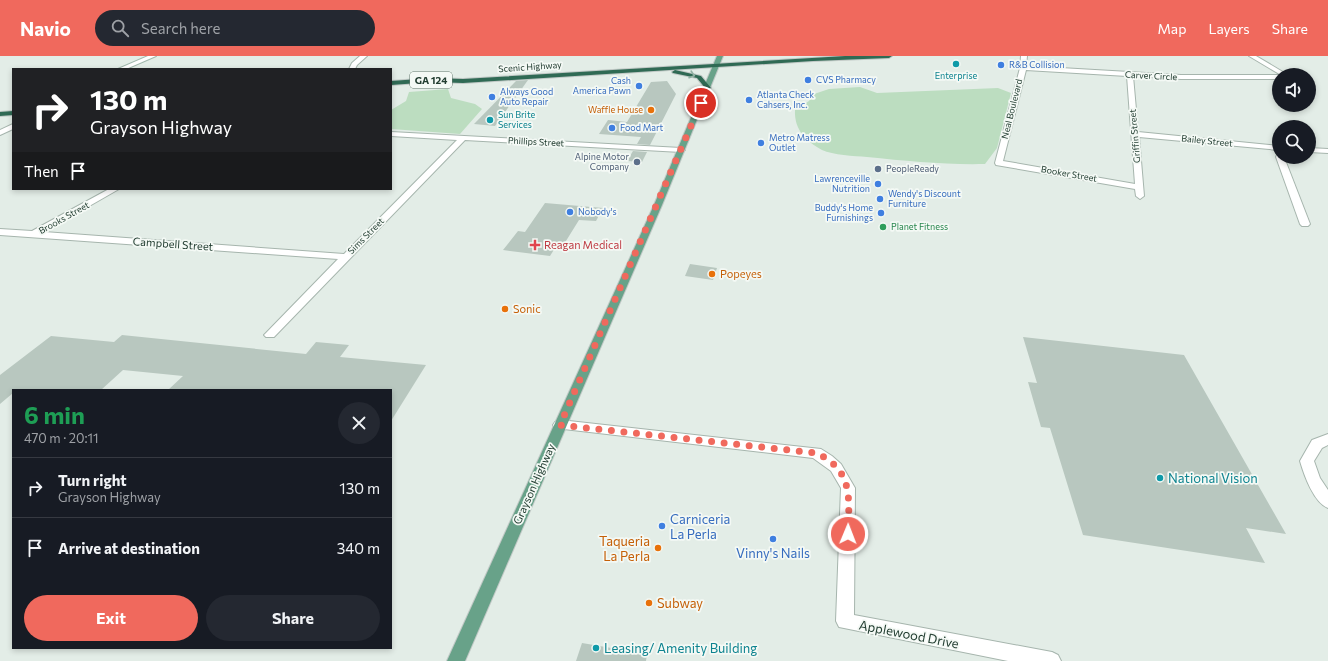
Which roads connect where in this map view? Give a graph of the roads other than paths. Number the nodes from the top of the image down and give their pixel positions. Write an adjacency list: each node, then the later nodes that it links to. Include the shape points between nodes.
1 (153, 56): 12 (street)
2 (364, 56): 13 (street)
3 (720, 56): 11 (main road, Grayson Highway)
4 (752, 56): 10 (highway)
5 (830, 56): 9 (highway, Scenic Highway)
6 (889, 56): 9 (highway, Scenic Highway)
7 (1024, 56): 14 (street, Neal Boulevard)
8 (1252, 56): 15 (street)
9 (813, 59): 10 (highway, Scenic Highway)
10 (789, 60): 11 (highway, Scenic Highway)
11 (717, 64): 16 (highway, Scenic Highway / GA 124); 22 (main road, Grayson Highway)
12 (123, 68)
13 (352, 68)
14 (1023, 68): 17 (street, Carver Circle); 36 (street, Neal Boulevard)
15 (1273, 68)
16 (644, 69): 19 (highway, Scenic Highway / GA 124); 22 (highway, one-way to 22, via 691,74)
17 (1130, 75): 18 (street, Carver Circle, via 1181,78); 30 (street, Griffin Street)
18 (1272, 77)
19 (463, 81): 20 (highway, Scenic Highway / GA 124); 21 (highway, Scenic Highway / GA 124)
20 (392, 83)
21 (392, 88)
22 (708, 88): 32 (main road, Grayson Highway)
23 (12, 107): 24 (highway)
24 (0, 108)
25 (12, 113): 26 (highway)
26 (0, 114)
27 (12, 127): 28 (street)
28 (0, 133)
29 (392, 134): 31 (street, Phillips Street)
30 (1135, 134): 34 (street, Bailey Street); 38 (street, Griffin Street)
31 (463, 138): 32 (street, Phillips Street); 44 (street, Sims Street)
32 (681, 150): 46 (main road, Grayson Highway)
33 (1316, 150): 35 (street)
34 (1272, 151)
35 (1328, 151)
36 (999, 162): 38 (street, Booker Street)
37 (1282, 164): 41 (street)
38 (1139, 187): 40 (street, Griffin Street)
39 (113, 190): 43 (street, Brooks Street)
40 (1140, 196)
41 (1305, 224)
42 (0, 232): 43 (street, Campbell Street)
43 (33, 235): 44 (street, Campbell Street)
44 (345, 257): 45 (street, Sims Street)
45 (270, 335)
46 (560, 425): 49 (main road, Grayson Highway); 50 (street, Applewood Drive, via 816,453 826,458 842,475 848,488 845,622)
47 (1328, 439): 48 (street, via 1317,444 1307,461 1312,480)
48 (1328, 502)
49 (456, 661)
50 (1052, 661)

